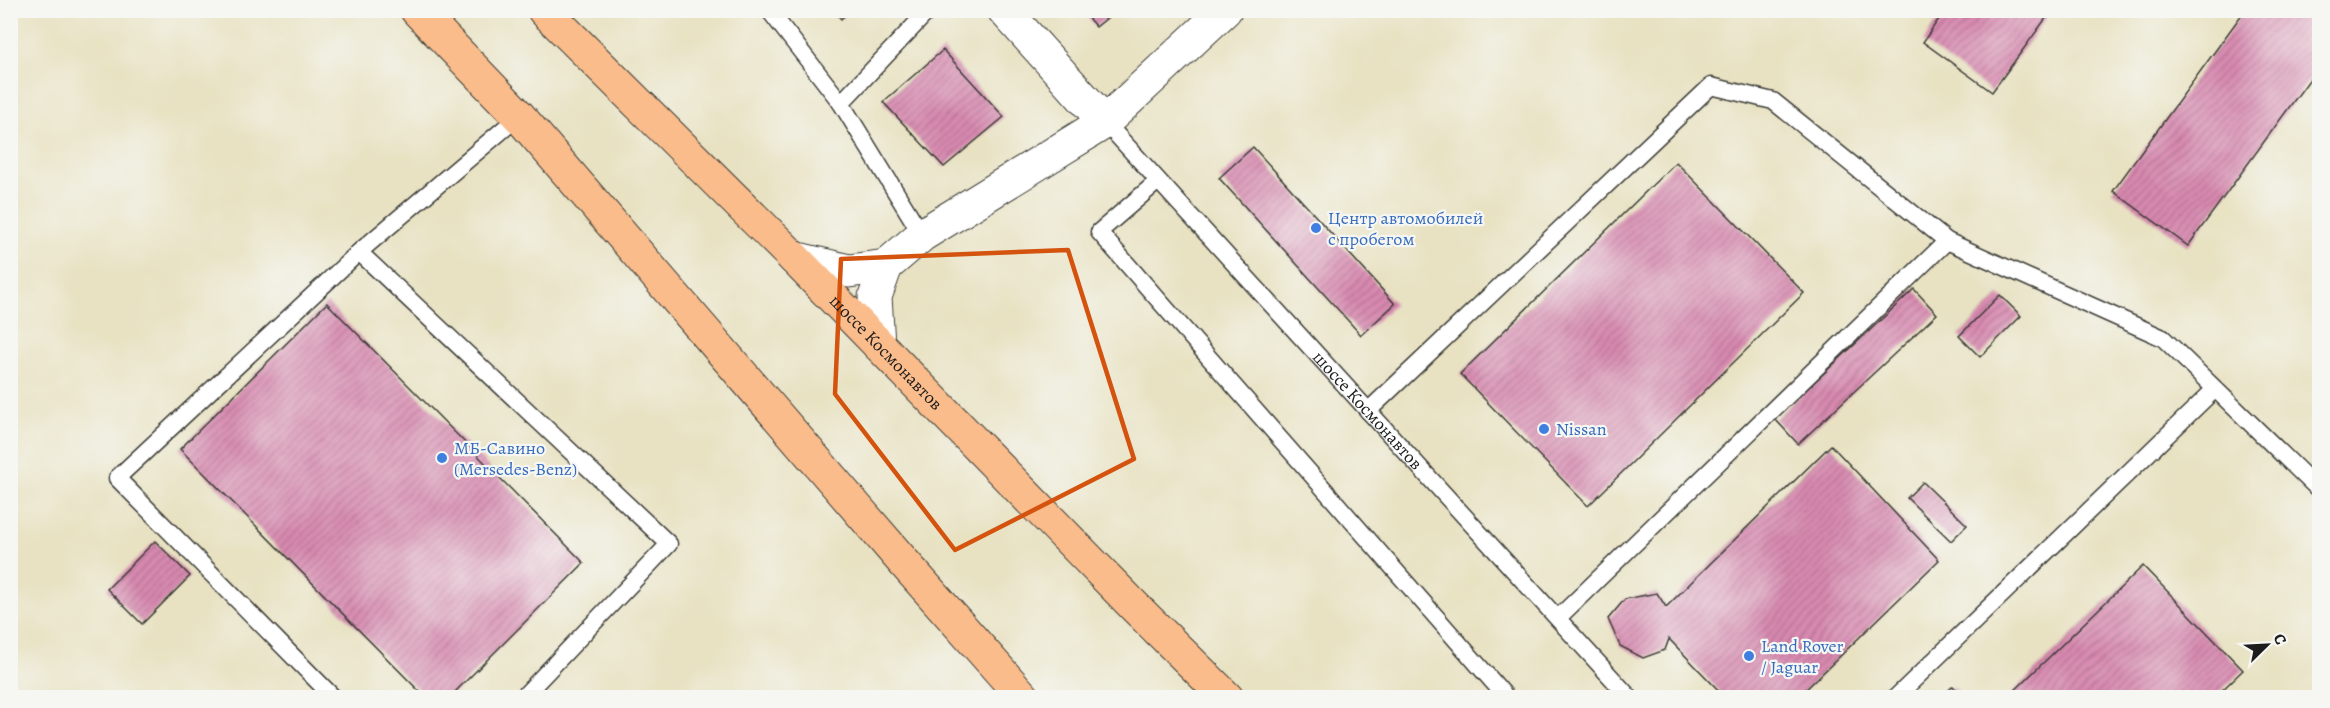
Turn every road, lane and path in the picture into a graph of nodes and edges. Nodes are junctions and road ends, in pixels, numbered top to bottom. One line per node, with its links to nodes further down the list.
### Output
1 (417, 10): 8 (main road)
2 (544, 10): 14 (main road, шоссе Космонавтов)
3 (769, 10): 7 (lane)
4 (929, 10): 7 (lane)
5 (1004, 10): 9 (street)
6 (1225, 10): 9 (street)
7 (841, 103): 11 (lane)
8 (519, 116): 13 (lane); 23 (main road)
9 (1105, 122): 10 (lane, шоссе Космонавтов); 11 (street)
10 (1158, 181): 18 (lane, шоссе Космонавтов); 25 (lane)
11 (922, 235): 15 (street)
12 (1947, 240): 17 (lane); 18 (lane); 20 (lane)
13 (359, 252): 21 (lane); 22 (lane)
14 (794, 258): 15 (street); 16 (main road, шоссе Космонавтов)
15 (886, 266): 16 (street)
16 (878, 344): 24 (main road, шоссе Космонавтов)
17 (2215, 388): 19 (lane); 27 (lane)
18 (1368, 411): 20 (lane, шоссе Космонавтов)
19 (2319, 491)
20 (1558, 618): 26 (lane, шоссе Космонавтов)
21 (334, 698)
22 (522, 698)
23 (1024, 698)
24 (1227, 698)
25 (1507, 698)
26 (1630, 698)
27 (1895, 698)

